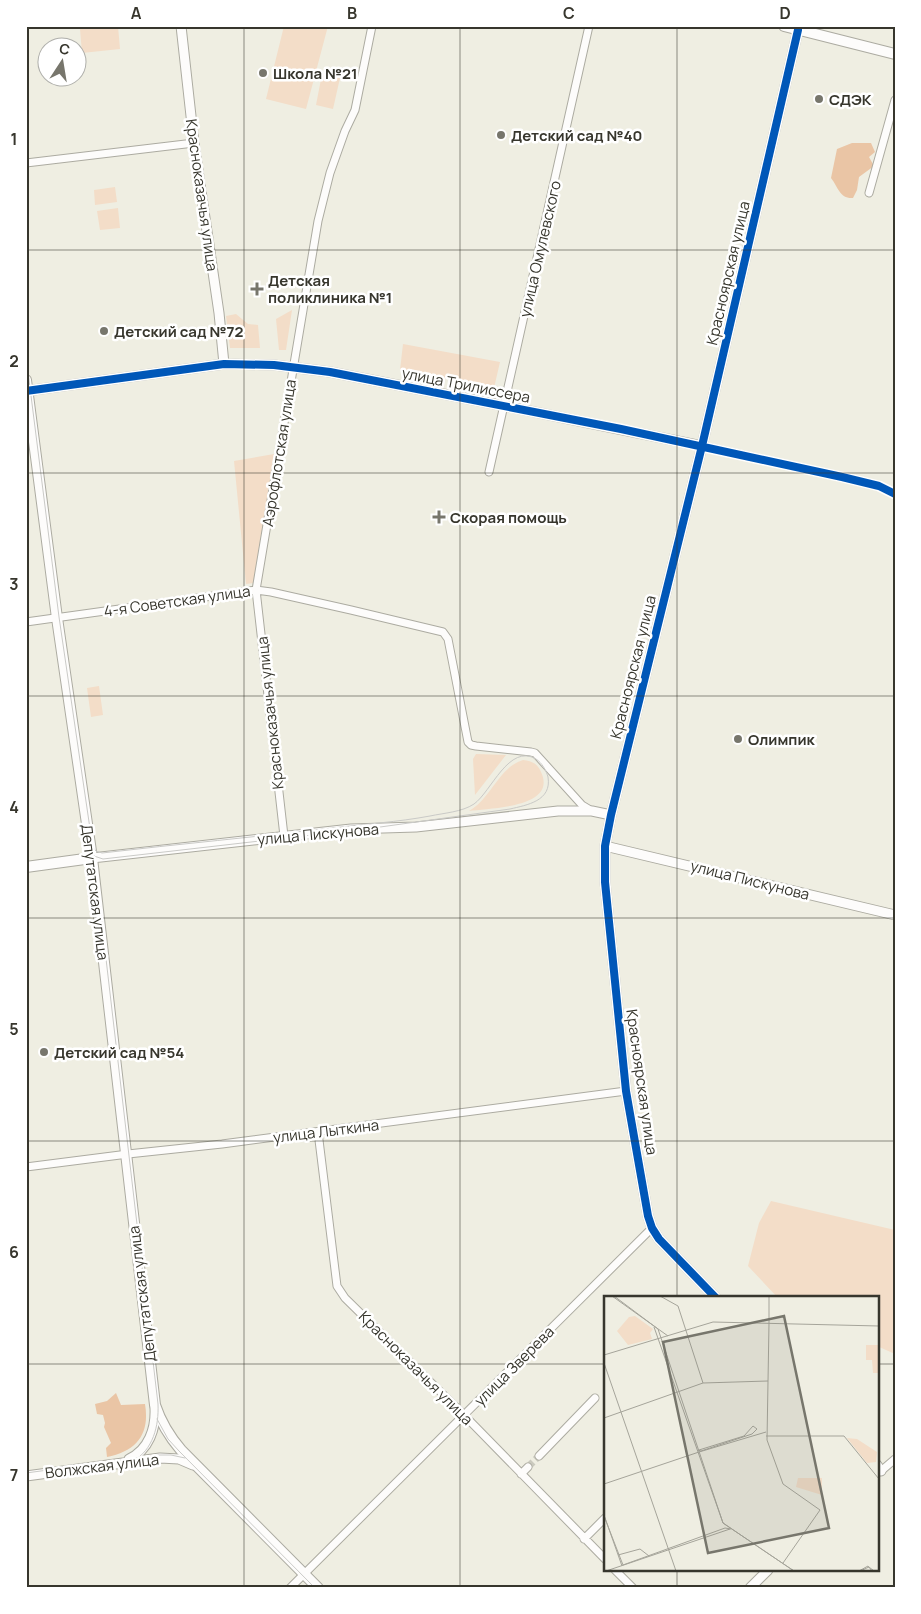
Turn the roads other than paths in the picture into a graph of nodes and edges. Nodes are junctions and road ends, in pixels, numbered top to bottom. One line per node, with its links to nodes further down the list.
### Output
1 (181, 26): 8 (street, Красноказачья улица)
2 (372, 26): 12 (street, Аэрофлотская улица)
3 (589, 26): 14 (street, улица Омулевского)
4 (784, 26): 5 (main road)
5 (798, 28): 6 (main road); 15 (street, Красноярская улица)
6 (895, 54)
7 (895, 100): 10 (street)
8 (194, 143): 9 (street); 11 (street, Красноказачья улица)
9 (26, 163)
10 (869, 194)
11 (224, 364): 12 (street, улица Трилиссера); 13 (street, улица Трилиссера)
12 (292, 367): 14 (street, улица Трилиссера); 18 (street, Аэрофлотская улица)
13 (27, 387): 19 (main road, Депутатская улица)
14 (505, 406): 15 (street, улица Трилиссера); 16 (street, улица Омулевского)
15 (702, 446): 17 (street, улица Трилиссера); 22 (street, Красноярская улица)
16 (489, 472)
17 (895, 494)
18 (256, 590): 19 (street, 4-я Советская улица); 21 (street, 4-я Советская улица); 23 (street, Красноказачья улица)
19 (57, 618): 20 (street, 4-я Советская улица); 25 (main road, Депутатская улица)
20 (26, 622)
21 (592, 811): 22 (street, улица Пискунова); 23 (street, улица Пискунова)
22 (611, 815): 24 (street, Красноярская улица)
23 (284, 836): 25 (street, улица Пискунова)
24 (605, 846): 27 (street, улица Пискунова); 28 (street, Красноярская улица)
25 (92, 858): 26 (main road, улица Пискунова); 30 (main road, Депутатская улица)
26 (26, 867)
27 (895, 915)
28 (626, 1091): 29 (street, улица Лыткина); 32 (street, Красноярская улица)
29 (318, 1132): 30 (street, улица Лыткина); 36 (street, Красноказачья улица)
30 (126, 1154): 31 (street, улица Лыткина); 35 (main road, Депутатская улица)
31 (26, 1167)
32 (652, 1228): 33 (street, Красноярская улица); 36 (street, улица Зверева)
33 (714, 1296)
34 (595, 1398): 37 (street)
35 (155, 1405): 39 (street, Депутатская улица); 42 (main road, Депутатская улица)
36 (465, 1416): 43 (street, Красноказачья улица); 50 (street, улица Зверева)
37 (539, 1456)
38 (895, 1459): 41 (street)
39 (117, 1463): 42 (street, Волжская улица); 44 (street, Волжская улица)
40 (528, 1467): 43 (street)
41 (878, 1469)
42 (204, 1473): 50 (main road, Депутатская улица)
43 (521, 1474): 46 (street, Красноказачья улица)
44 (26, 1476)
45 (604, 1519): 46 (street)
46 (584, 1539): 47 (street, Красноказачья улица)
47 (604, 1558)
48 (618, 1572): 53 (street)
49 (766, 1572): 54 (street)
50 (304, 1574): 51 (street, улица Зверева); 52 (main road, Депутатская улица)
51 (290, 1588)
52 (318, 1588)
53 (633, 1588)
54 (750, 1588)

